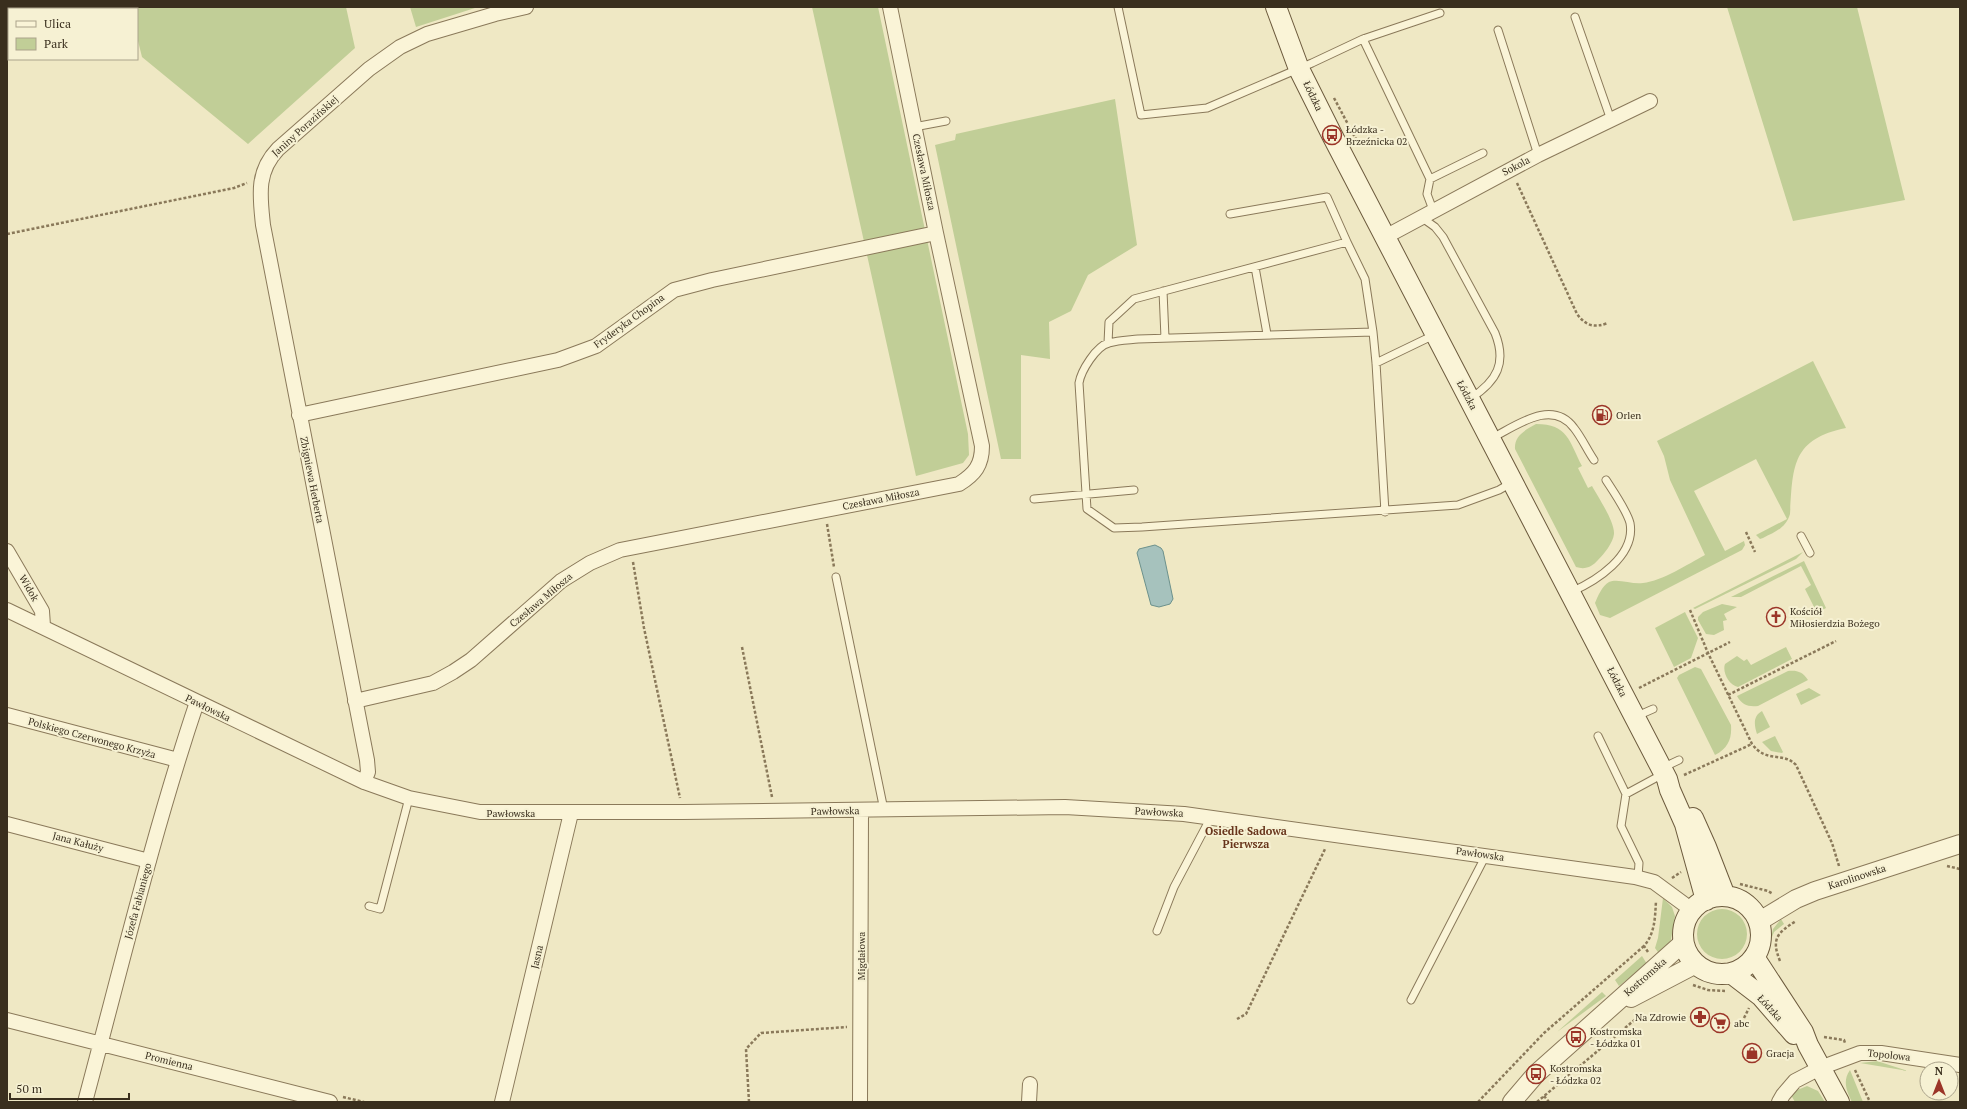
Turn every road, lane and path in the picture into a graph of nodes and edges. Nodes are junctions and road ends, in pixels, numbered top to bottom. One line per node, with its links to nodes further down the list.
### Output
1 (526, 7): 17 (street, Janiny Porazińskiej)
2 (890, 7): 13 (street, Czesława Miłosza)
3 (1118, 7): 9 (lane)
4 (1276, 7): 9 (main road, Łódzka)
5 (1440, 13): 8 (lane)
6 (1575, 17): 11 (lane)
7 (1498, 30): 15 (lane)
8 (1363, 39): 9 (lane); 18 (lane)
9 (1300, 68): 23 (main road, Łódzka)
10 (1650, 101): 11 (street, Sokola)
11 (1611, 120): 15 (street, Sokola)
12 (946, 121): 13 (lane)
13 (914, 127): 21 (street, Czesława Miłosza)
14 (1484, 153): 18 (lane)
15 (1538, 155): 16 (street, Sokola)
16 (1511, 169): 20 (street, Sokola); 27 (path)
17 (262, 176): 22 (path); 35 (street, Zbigniewa Herberta)
18 (1430, 179): 20 (lane)
19 (1230, 214): 24 (lane)
20 (1427, 214): 23 (street, Sokola); 34 (lane)
21 (936, 233): 35 (street, Fryderyka Chopina); 43 (street, Czesława Miłosza)
22 (7, 234)
23 (1385, 237): 30 (main road, Łódzka)
24 (1347, 242): 25 (lane); 28 (lane)
25 (1255, 267): 26 (lane); 29 (lane)
26 (1163, 291): 31 (lane); 32 (lane)
27 (1608, 323)
28 (1373, 332): 29 (lane); 33 (lane)
29 (1267, 334): 31 (lane)
30 (1436, 334): 33 (lane); 34 (main road, Łódzka)
31 (1165, 338): 32 (lane)
32 (1108, 343): 41 (lane)
33 (1376, 363): 44 (lane)
34 (1469, 400): 36 (main road, Łódzka)
35 (299, 416): 62 (street, Zbigniewa Herberta)
36 (1490, 439): 37 (lane); 39 (main road, Łódzka)
37 (1594, 460)
38 (1606, 480): 52 (lane)
39 (1513, 482): 44 (lane); 52 (main road, Łódzka)
40 (1134, 490): 41 (lane)
41 (1086, 494): 42 (lane); 44 (lane)
42 (1034, 499)
43 (824, 510): 47 (street, Czesława Miłosza); 51 (path)
44 (1384, 512)
45 (1746, 532): 49 (path)
46 (1800, 536): 50 (lane)
47 (631, 548): 62 (street, Czesława Miłosza); 75 (path)
48 (7, 551): 55 (street, Widok)
49 (1755, 552)
50 (1810, 553)
51 (836, 578): 72 (lane)
52 (1571, 593): 61 (main road, Łódzka)
53 (7, 610): 55 (street, Pawłowska)
54 (1690, 610): 59 (path)
55 (43, 626): 63 (street, Pawłowska)
56 (1836, 641): 60 (path)
57 (1730, 642): 59 (path)
58 (742, 647): 73 (path)
59 (1708, 653): 60 (path); 61 (path)
60 (1728, 695): 66 (path)
61 (1624, 696): 68 (main road, Łódzka)
62 (356, 701): 69 (street, Zbigniewa Herberta)
63 (197, 702): 67 (street, Józefa Fabianiego); 69 (street, Pawłowska)
64 (7, 715): 67 (street, Polskiego Czerwonego Krzyża)
65 (1598, 736): 70 (lane)
66 (1752, 744): 68 (path); 85 (path)
67 (178, 760): 82 (street, Józefa Fabianiego)
68 (1671, 771): 70 (lane); 83 (main road, Łódzka); 87 (main road, Łódzka)
69 (364, 782): 71 (street, Pawłowska)
70 (1626, 794): 84 (lane)
71 (409, 798): 76 (street, Pawłowska); 88 (lane)
72 (884, 810): 74 (street, Pawłowska); 77 (street, Pawłowska)
73 (775, 811): 74 (street, Pawłowska); 75 (street, Pawłowska)
74 (862, 811): 109 (street, Migdałowa)
75 (683, 812): 76 (street, Pawłowska)
76 (571, 813): 120 (street, Jasna)
77 (1211, 817): 79 (street, Pawłowska); 93 (lane)
78 (7, 824): 82 (street, Jana Kałuży)
79 (1329, 833): 81 (street, Pawłowska); 107 (path)
80 (1960, 844): 85 (street, Karolinowska)
81 (1486, 855): 84 (street, Pawłowska); 103 (lane)
82 (149, 861): 111 (street, Józefa Fabianiego)
83 (1697, 869): 86 (path); 87 (main road, Łódzka)
84 (1638, 877): 86 (street, Pawłowska)
85 (1842, 882): 89 (street, Karolinowska)
86 (1663, 887): 87 (street, Pawłowska); 95 (path)
87 (1715, 897): 89 (path); 91 (main road); 94 (main road)
88 (369, 906)
89 (1782, 907): 91 (street, Karolinowska); 92 (path)
90 (1798, 919): 92 (path)
91 (1758, 922): 96 (main road)
92 (1792, 923): 97 (path)
93 (1157, 931)
94 (1684, 942): 98 (main road); 99 (street, Kostromska)
95 (1644, 946): 99 (path); 124 (path)
96 (1754, 957): 100 (main road); 110 (main road, Łódzka)
97 (1780, 963)
98 (1696, 964): 100 (main road); 105 (street, Kostromska)
99 (1657, 966): 105 (street, Kostromska)
100 (1731, 982): 101 (path); 102 (main road, Łódzka)
101 (1691, 985)
102 (1761, 996): 106 (path); 110 (main road, Łódzka)
103 (1412, 1000)
104 (1647, 1009): 116 (path)
105 (1606, 1012): 125 (street, Kostromska)
106 (1744, 1018)
107 (1237, 1019)
108 (7, 1020): 111 (street, Promienna)
109 (860, 1026): 121 (path); 122 (street, Migdałowa)
110 (1814, 1041): 112 (path); 114 (main road, Łódzka)
111 (101, 1043): 117 (street, Promienna); 118 (street, Józefa Fabianiego)
112 (1850, 1056): 113 (street, Topolowa); 114 (street, Topolowa); 130 (path)
113 (1960, 1065)
114 (1820, 1068): 128 (street, Topolowa); 129 (main road, Łódzka)
115 (1030, 1084): 123 (street)
116 (1544, 1096): 126 (path); 127 (path)
117 (292, 1097): 119 (street, Promienna)
118 (85, 1102)
119 (330, 1102)
120 (502, 1102)
121 (749, 1102)
122 (860, 1102)
123 (1030, 1102)
124 (1478, 1102)
125 (1512, 1102)
126 (1537, 1102)
127 (1549, 1102)
128 (1779, 1102)
129 (1839, 1102)
130 (1870, 1102)

